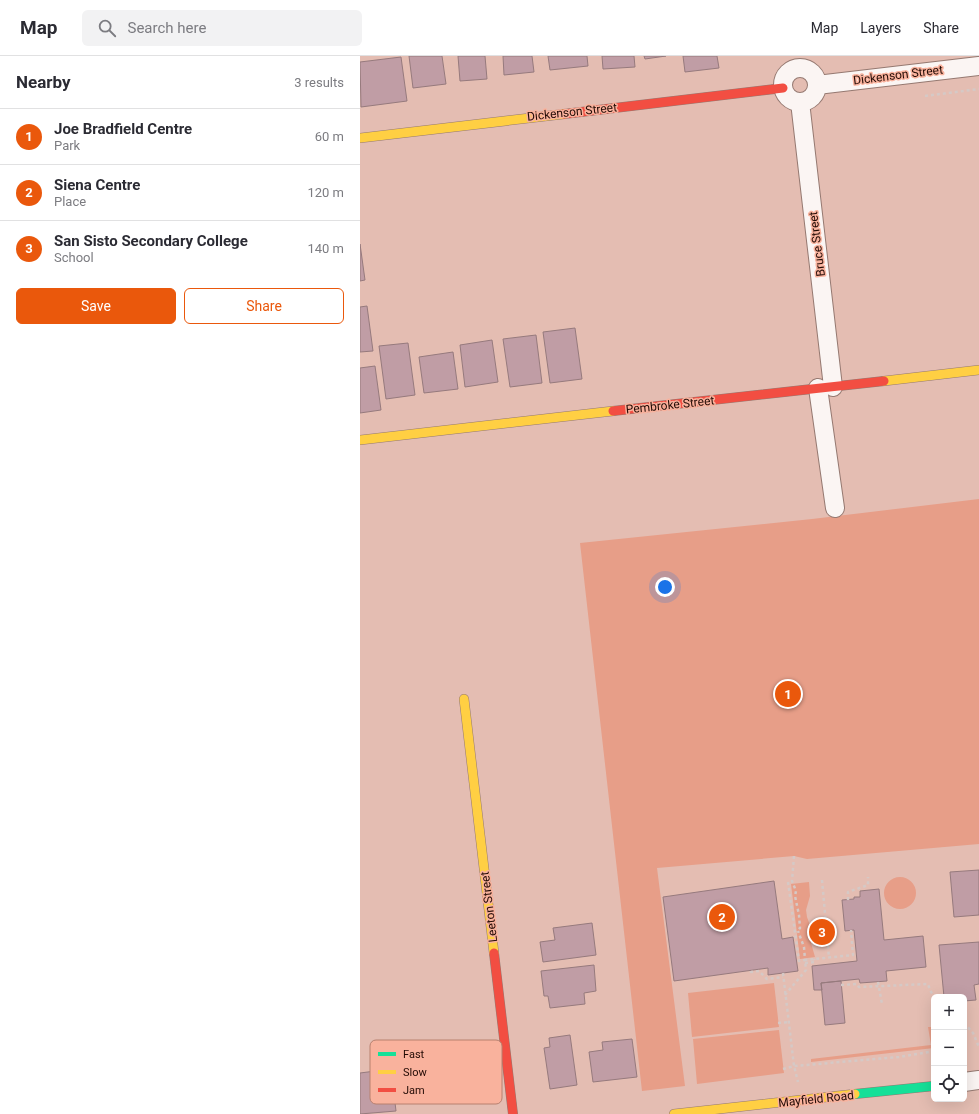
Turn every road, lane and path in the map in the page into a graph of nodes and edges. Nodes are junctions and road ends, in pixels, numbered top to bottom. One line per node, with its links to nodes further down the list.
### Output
1 (795, 62): 3 (street); 4 (street)
2 (979, 66): 3 (street, Dickenson Street)
3 (817, 84): 7 (street)
4 (783, 88): 7 (street); 8 (street, Dickenson Street)
5 (979, 89): 6 (path)
6 (925, 96)
7 (800, 102): 10 (street, Bruce Street)
8 (360, 138)
9 (979, 370): 10 (street, Pembroke Street)
10 (826, 388): 11 (street, Pembroke Street); 12 (street, Bruce Street)
11 (360, 440)
12 (835, 508)
13 (464, 699): 42 (street, Leeton Street)
14 (794, 856): 20 (path)
15 (868, 877): 18 (path)
16 (822, 880): 22 (path)
17 (788, 882): 21 (path)
18 (848, 900)
19 (851, 930): 22 (path)
20 (798, 931): 21 (path); 23 (path)
21 (796, 935): 23 (path)
22 (829, 958): 23 (path)
23 (805, 962): 29 (path)
24 (750, 971): 29 (path)
25 (878, 982): 27 (path)
26 (841, 985): 27 (path)
27 (879, 986): 28 (path); 30 (path)
28 (932, 994)
29 (785, 995): 31 (path)
30 (882, 1004)
31 (789, 1022): 32 (path); 36 (path)
32 (778, 1023)
33 (967, 1026): 34 (path)
34 (979, 1048)
35 (931, 1051): 36 (path)
36 (794, 1066): 37 (path); 39 (path)
37 (783, 1069)
38 (979, 1080): 40 (street)
39 (798, 1082)
40 (967, 1082)
41 (931, 1086): 43 (street, Mayfield Road)
42 (513, 1114)
43 (674, 1114)

